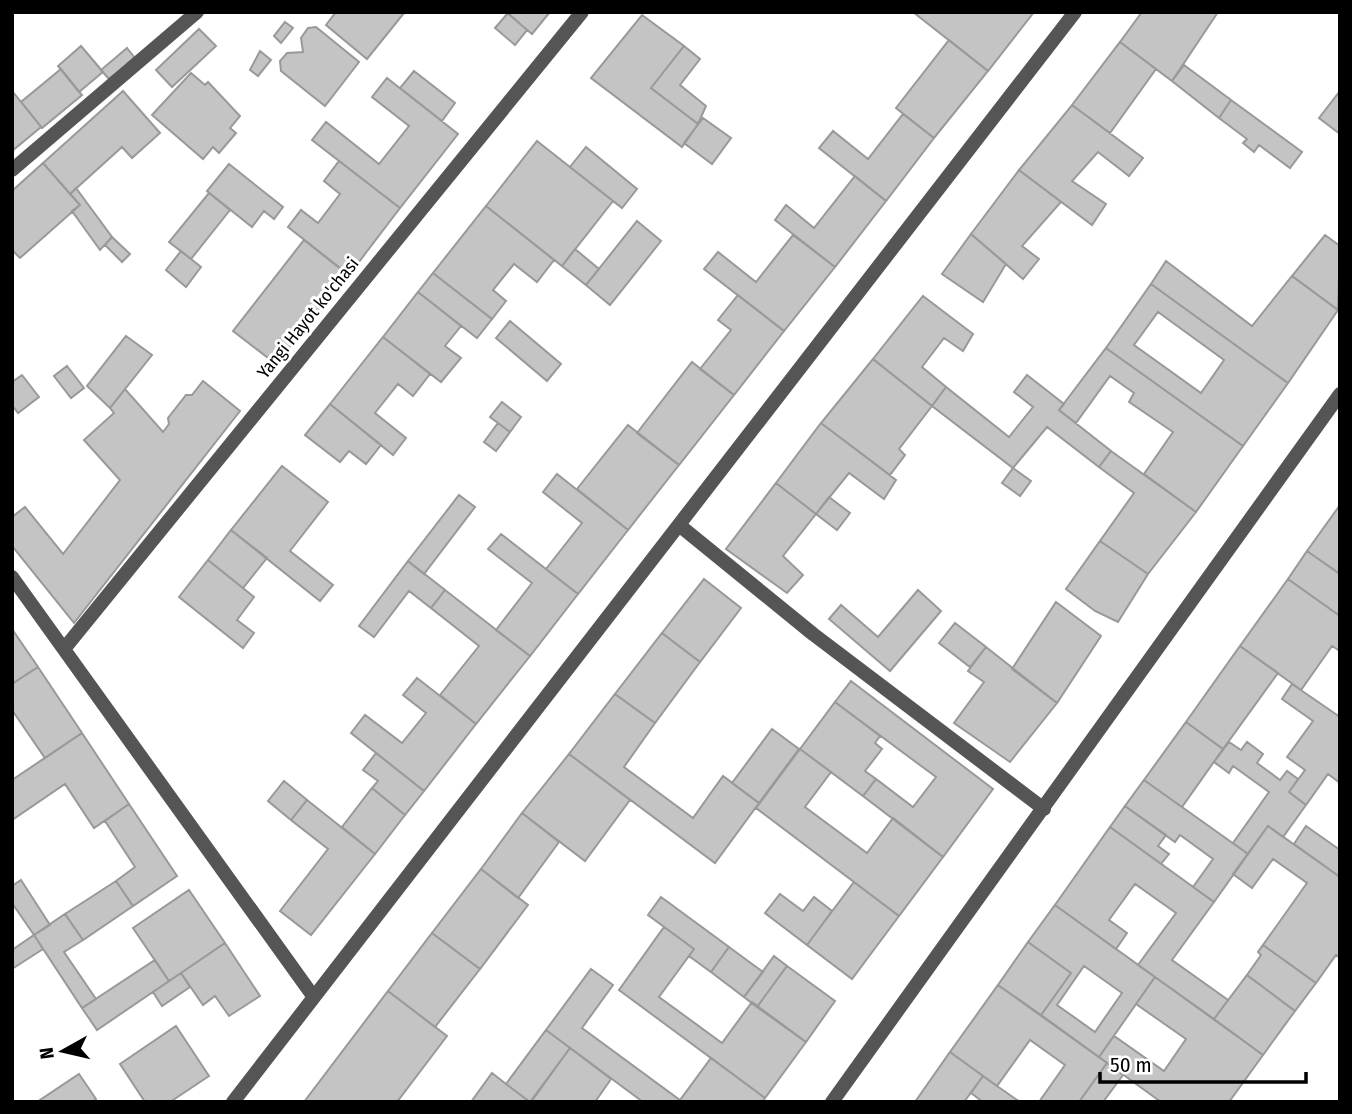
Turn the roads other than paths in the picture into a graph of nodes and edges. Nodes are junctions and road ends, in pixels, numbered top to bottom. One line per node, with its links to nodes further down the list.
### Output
1 (197, 12): 4 (street)
2 (582, 12): 8 (street, Yangi Hayot ko'chasi)
3 (1075, 12): 6 (street)
4 (12, 170)
5 (1340, 394): 9 (street)
6 (679, 526): 9 (street); 10 (street)
7 (12, 577): 8 (street)
8 (64, 649): 10 (street)
9 (1044, 809): 12 (street)
10 (313, 996): 11 (street)
11 (233, 1102)
12 (832, 1102)

